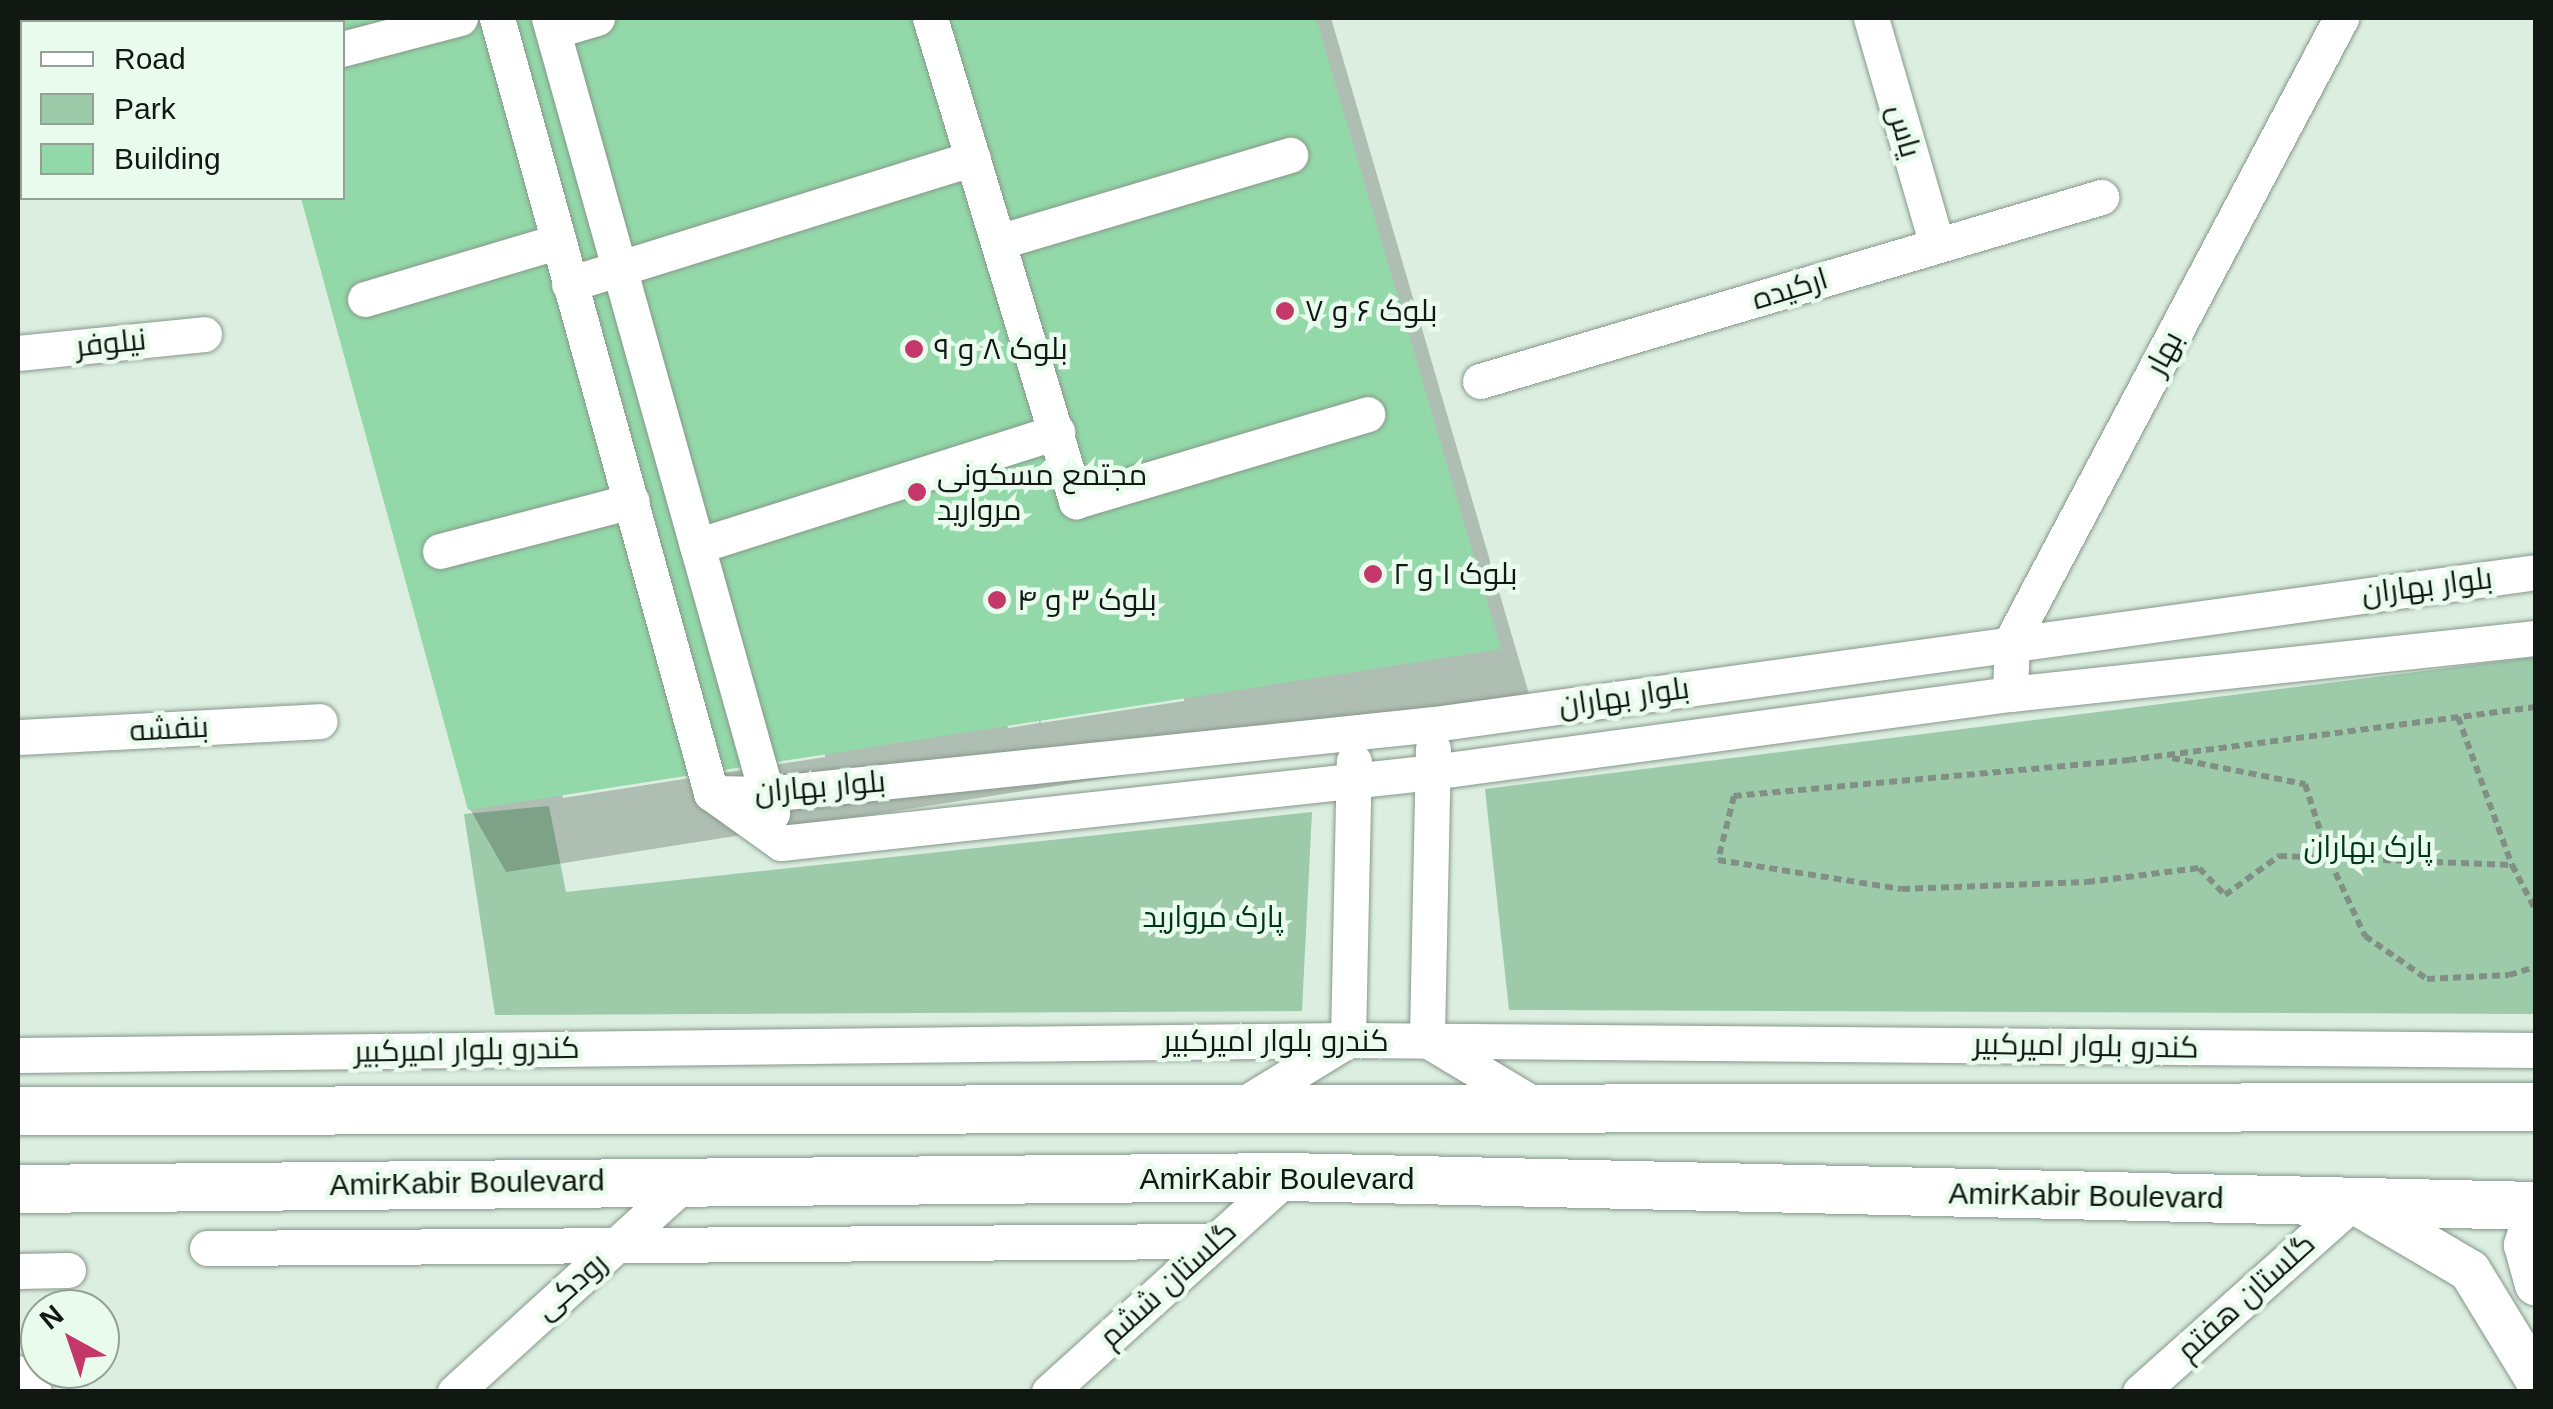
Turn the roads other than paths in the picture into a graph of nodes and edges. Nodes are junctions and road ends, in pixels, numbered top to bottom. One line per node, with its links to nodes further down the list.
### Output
1 (460, 18): 8 (street)
2 (497, 18): 12 (street)
3 (596, 18): 7 (street)
4 (930, 18): 10 (street)
5 (1871, 18): 14 (street, یاس)
6 (2341, 18): 28 (street, بهار)
7 (551, 24): 15 (street)
8 (345, 48)
9 (1290, 155): 13 (street)
10 (973, 158): 13 (street); 15 (street)
11 (2100, 196): 14 (street, ارکیده)
12 (559, 241): 16 (street); 17 (street)
13 (998, 242): 22 (street)
14 (1937, 245): 20 (street, ارکیده)
15 (619, 268): 16 (street); 24 (street)
16 (570, 284): 23 (street)
17 (365, 299)
18 (204, 334): 19 (street, نیلوفر)
19 (18, 353)
20 (1480, 381)
21 (1366, 414): 22 (street)
22 (1056, 432): 24 (street)
23 (632, 500): 25 (street); 36 (street)
24 (697, 546): 37 (street)
25 (440, 551)
26 (2536, 572): 28 (street, بلوار بهاران)
27 (2536, 638): 29 (street, بلوار بهاران)
28 (2012, 640): 29 (street, بهار); 31 (street, بلوار بهاران)
29 (2010, 694): 34 (street, بلوار بهاران)
30 (320, 721): 33 (street, بنفشه)
31 (1434, 724): 32 (street, بلوار بهاران); 34 (street)
32 (1356, 733): 35 (street); 37 (street, بلوار بهاران)
33 (18, 737)
34 (1432, 772): 35 (street, بلوار بهاران); 40 (street)
35 (1352, 782): 38 (street, بلوار بهاران); 39 (street)
36 (711, 793): 37 (street, بلوار بهاران); 38 (street)
37 (767, 794): 38 (street)
38 (780, 843)
39 (1348, 1040): 40 (street, کندرو بلوار امیرکبیر); 42 (street, کندرو بلوار امیرکبیر); 43 (street)
40 (1428, 1040): 41 (street, کندرو بلوار امیرکبیر); 44 (street)
41 (2536, 1050)
42 (18, 1055)
43 (1242, 1105): 44 (main road); 46 (main road)
44 (1537, 1106): 45 (main road)
45 (2536, 1107)
46 (18, 1110)
47 (1287, 1177): 48 (main road, AmirKabir Boulevard); 50 (main road, AmirKabir Boulevard); 52 (street, گلستان ششم)
48 (688, 1180): 49 (main road, AmirKabir Boulevard); 54 (street, رودکی)
49 (18, 1189)
50 (2353, 1202): 51 (main road, AmirKabir Boulevard); 59 (street); 63 (street, گلستان هفتم)
51 (2536, 1209): 57 (street)
52 (1216, 1241): 54 (street); 62 (street, گلستان ششم)
53 (207, 1248): 54 (street)
54 (614, 1248): 61 (street, رودکی)
55 (68, 1270): 56 (street)
56 (18, 1271)
57 (2536, 1285)
58 (18, 1373): 60 (street)
59 (2536, 1379)
60 (34, 1392)
61 (455, 1392)
62 (1048, 1392)
63 (2140, 1392)

